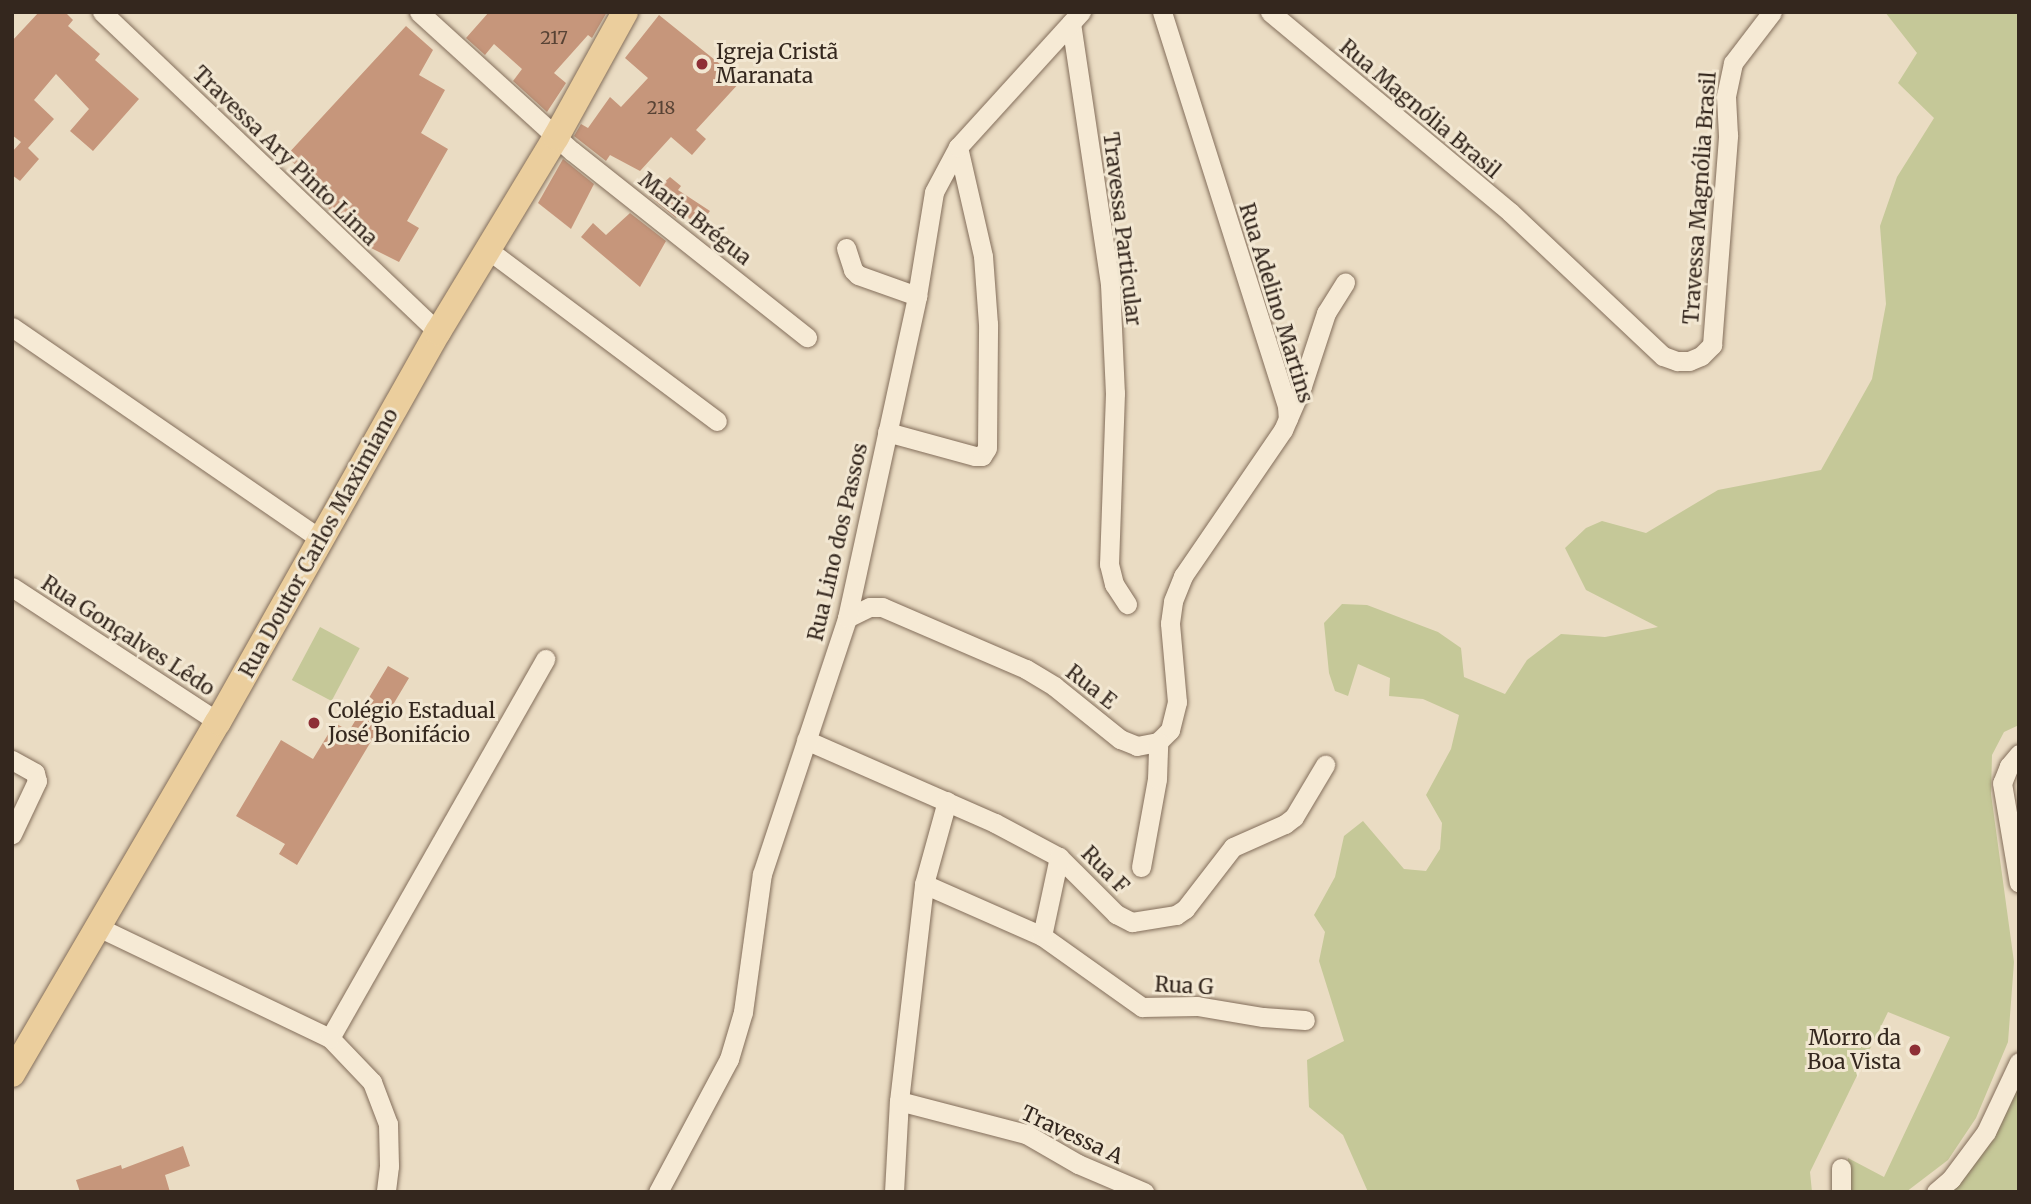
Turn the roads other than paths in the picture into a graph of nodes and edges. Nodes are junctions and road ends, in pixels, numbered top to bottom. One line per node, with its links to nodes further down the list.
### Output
1 (102, 12): 16 (street, Travessa Ary Pinto Lima)
2 (419, 12): 8 (street, Maria Brégua)
3 (625, 12): 8 (main road, Rua Doutor Carlos Maximiano)
4 (1162, 12): 18 (street, Rua Adelino Martins)
5 (1772, 12): 10 (street, Travessa Magnólia Brasil)
6 (1283, 17): 10 (street, Rua Magnólia Brasil)
7 (1076, 18): 9 (street, Rua Lino dos Passos); 24 (street, Travessa Particular)
8 (555, 137): 12 (main road, Rua Doutor Carlos Maximiano); 17 (street, Maria Brégua)
9 (958, 148): 14 (street, Rua Lino dos Passos); 20 (street)
10 (1510, 212)
11 (846, 247): 14 (street)
12 (487, 249): 16 (main road, Rua Doutor Carlos Maximiano); 19 (street)
13 (1345, 283): 18 (street)
14 (917, 296): 20 (street, Rua Lino dos Passos)
15 (12, 327): 21 (street)
16 (438, 332): 21 (main road, Rua Doutor Carlos Maximiano)
17 (807, 337)
18 (1288, 419): 30 (street, Rua Adelino Martins)
19 (717, 421)
20 (887, 432): 22 (street, Rua Lino dos Passos)
21 (322, 540): 28 (main road, Rua Doutor Carlos Maximiano)
22 (857, 573): 25 (street); 26 (street, Rua Lino dos Passos)
23 (12, 587): 28 (street, Rua Gonçalves Lêdo)
24 (1127, 604)
25 (882, 607): 26 (street); 30 (street, Rua E)
26 (847, 618): 29 (street, Rua Lino dos Passos)
27 (545, 659): 43 (street)
28 (218, 722): 40 (main road, Rua Doutor Carlos Maximiano)
29 (806, 740): 34 (street, Rua F); 49 (street, Rua Lino dos Passos)
30 (1158, 742): 37 (street)
31 (2019, 754): 38 (street)
32 (12, 760): 35 (street)
33 (1325, 765): 36 (street, Rua F)
34 (947, 801): 36 (street, Rua F); 39 (street)
35 (12, 834)
36 (1059, 857): 41 (street)
37 (1141, 867)
38 (2019, 883)
39 (924, 884): 41 (street, Rua G); 46 (street)
40 (98, 927): 43 (street); 45 (main road, Rua Doutor Carlos Maximiano)
41 (1042, 936): 42 (street, Rua G)
42 (1305, 1020)
43 (330, 1038): 48 (street)
44 (2019, 1062): 53 (street)
45 (12, 1074)
46 (899, 1101): 50 (street); 51 (street, Travessa A)
47 (1841, 1168): 52 (street)
48 (386, 1192)
49 (657, 1192)
50 (894, 1192)
51 (1144, 1192)
52 (1841, 1192)
53 (1936, 1192)

